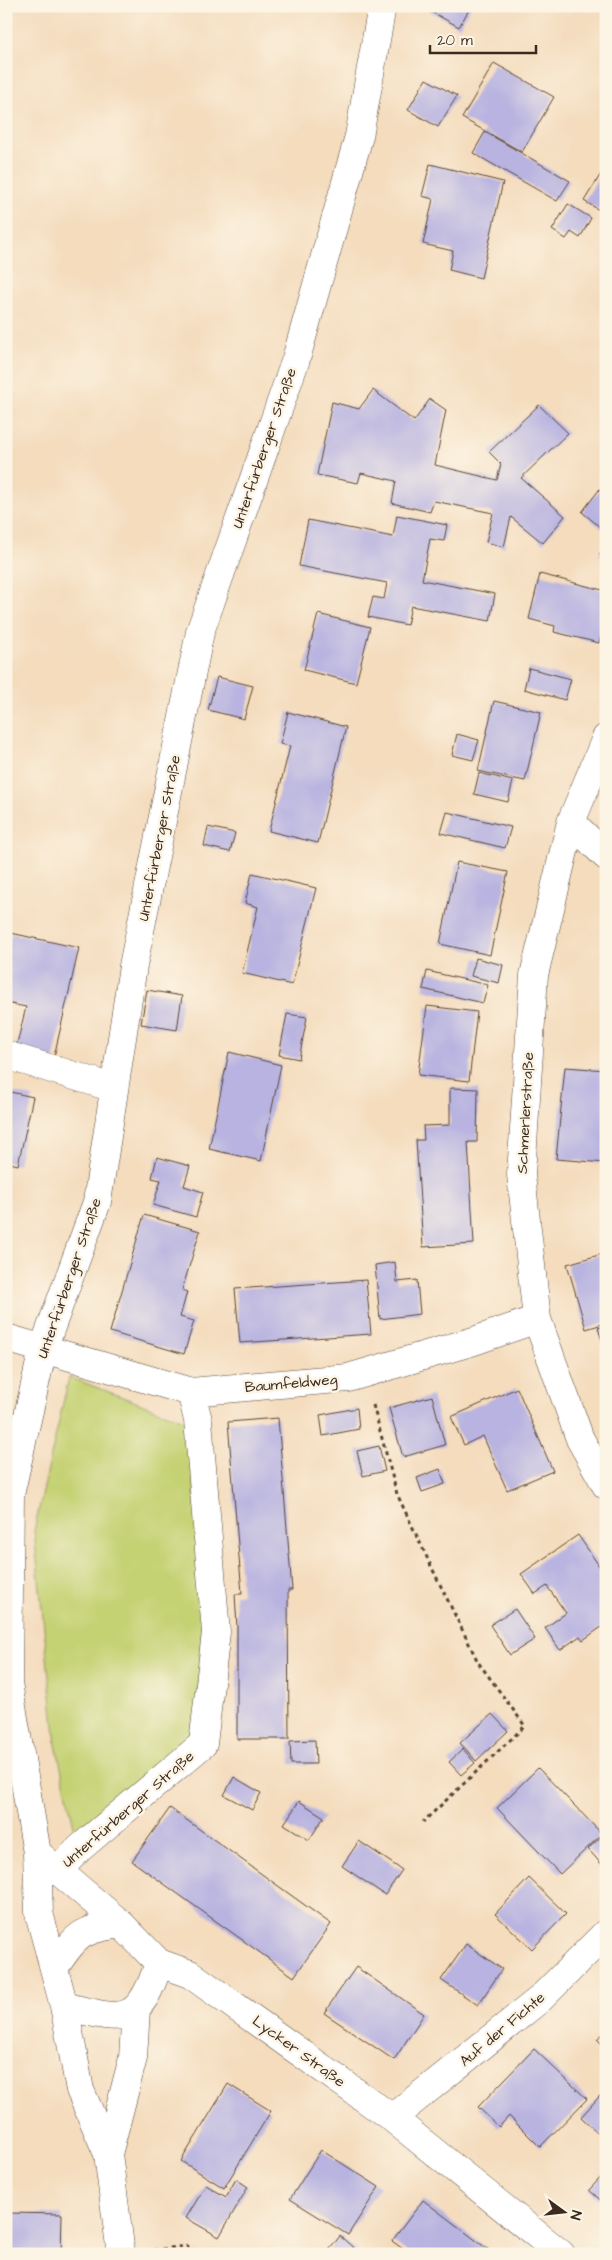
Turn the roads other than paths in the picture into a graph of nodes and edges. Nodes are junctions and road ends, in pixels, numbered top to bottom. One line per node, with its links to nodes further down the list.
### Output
1 (382, 6): 6 (street, Unterfürberger Straße)
2 (606, 738): 3 (street, Schmerlerstraße)
3 (571, 822): 4 (street); 7 (street, Schmerlerstraße)
4 (606, 856)
5 (6, 1056): 6 (street)
6 (114, 1088): 9 (street, Unterfürberger Straße)
7 (537, 1319): 10 (street, Baumfeldweg); 11 (street, Schmerlerstraße)
8 (6, 1338): 9 (street, Baumfeldweg)
9 (43, 1349): 10 (street, Baumfeldweg); 12 (street, Unterfürberger Straße)
10 (191, 1392): 14 (street, Unterfürberger Straße)
11 (606, 1485)
12 (7, 1682): 13 (street, Unterfürberger Straße)
13 (36, 1853): 14 (street, Lycker Straße); 18 (street, Unterfürberger Straße)
14 (57, 1872): 15 (street, Lycker Straße)
15 (122, 1924): 17 (street, Lycker Straße); 18 (street)
16 (606, 1933): 21 (street, Auf der Fichte)
17 (159, 1963): 20 (street); 21 (street, Lycker Straße)
18 (54, 1968): 19 (street, Unterfürberger Straße)
19 (64, 2006): 20 (street); 22 (street, Unterfürberger Straße)
20 (136, 2009): 22 (street, Unterfürberger Straße)
21 (392, 2118): 24 (street, Lycker Straße)
22 (108, 2154): 23 (street, Unterfürberger Straße)
23 (135, 2252)
24 (561, 2254)

